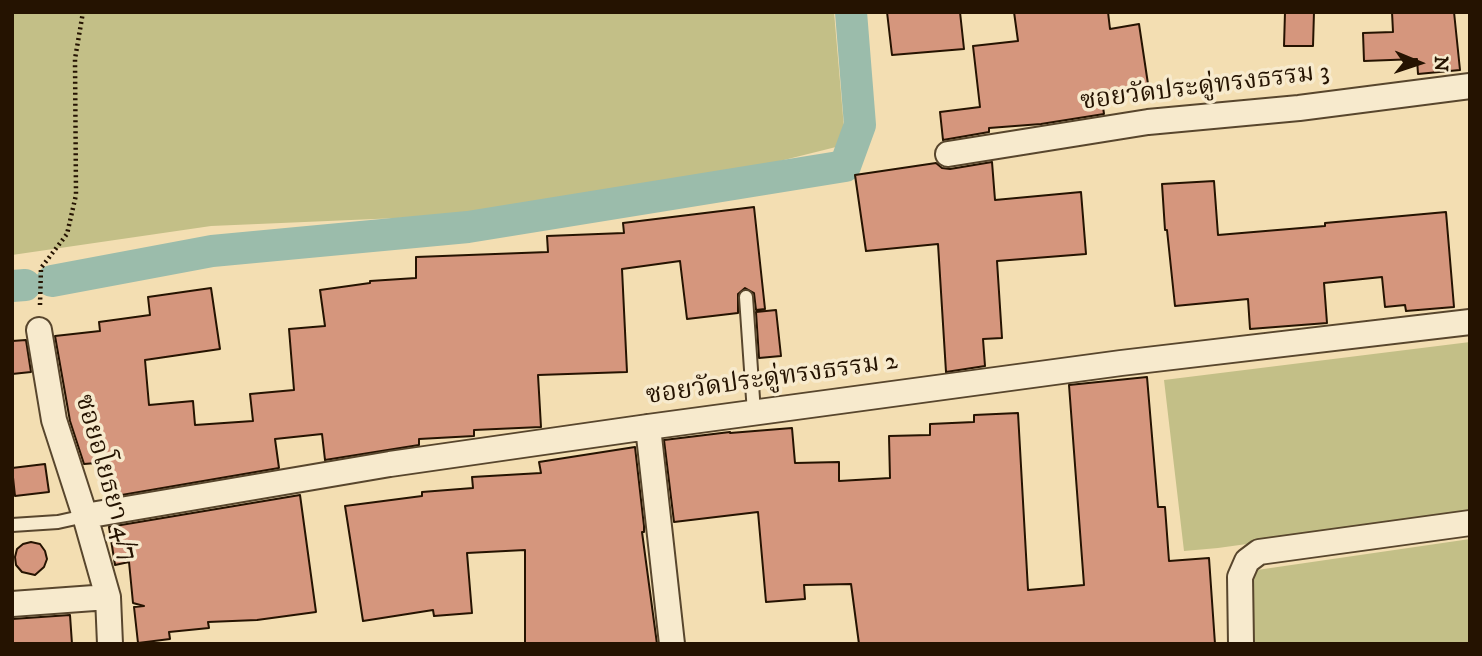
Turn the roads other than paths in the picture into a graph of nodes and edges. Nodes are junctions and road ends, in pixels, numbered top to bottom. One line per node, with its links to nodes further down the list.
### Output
1 (1470, 86): 2 (street, ซอยวัดประดู่ทรงธรรม 3)
2 (948, 154)
3 (746, 297): 6 (lane)
4 (1470, 322): 6 (street, ซอยวัดประดู่ทรงธรรม 2)
5 (39, 330): 8 (street, ซอยอโยธยา 4/7)
6 (754, 413): 7 (street, ซอยวัดประดู่ทรงธรรม 2)
7 (648, 427): 8 (street, ซอยวัดประดู่ทรงธรรม 2); 14 (street)
8 (85, 516): 10 (lane); 11 (street, ซอยอโยธยา 4/7)
9 (1470, 523): 15 (street)
10 (12, 525)
11 (108, 597): 12 (street); 13 (street, ซอยอโยธยา 4/7)
12 (12, 604)
13 (110, 644)
14 (672, 644)
15 (1241, 644)

